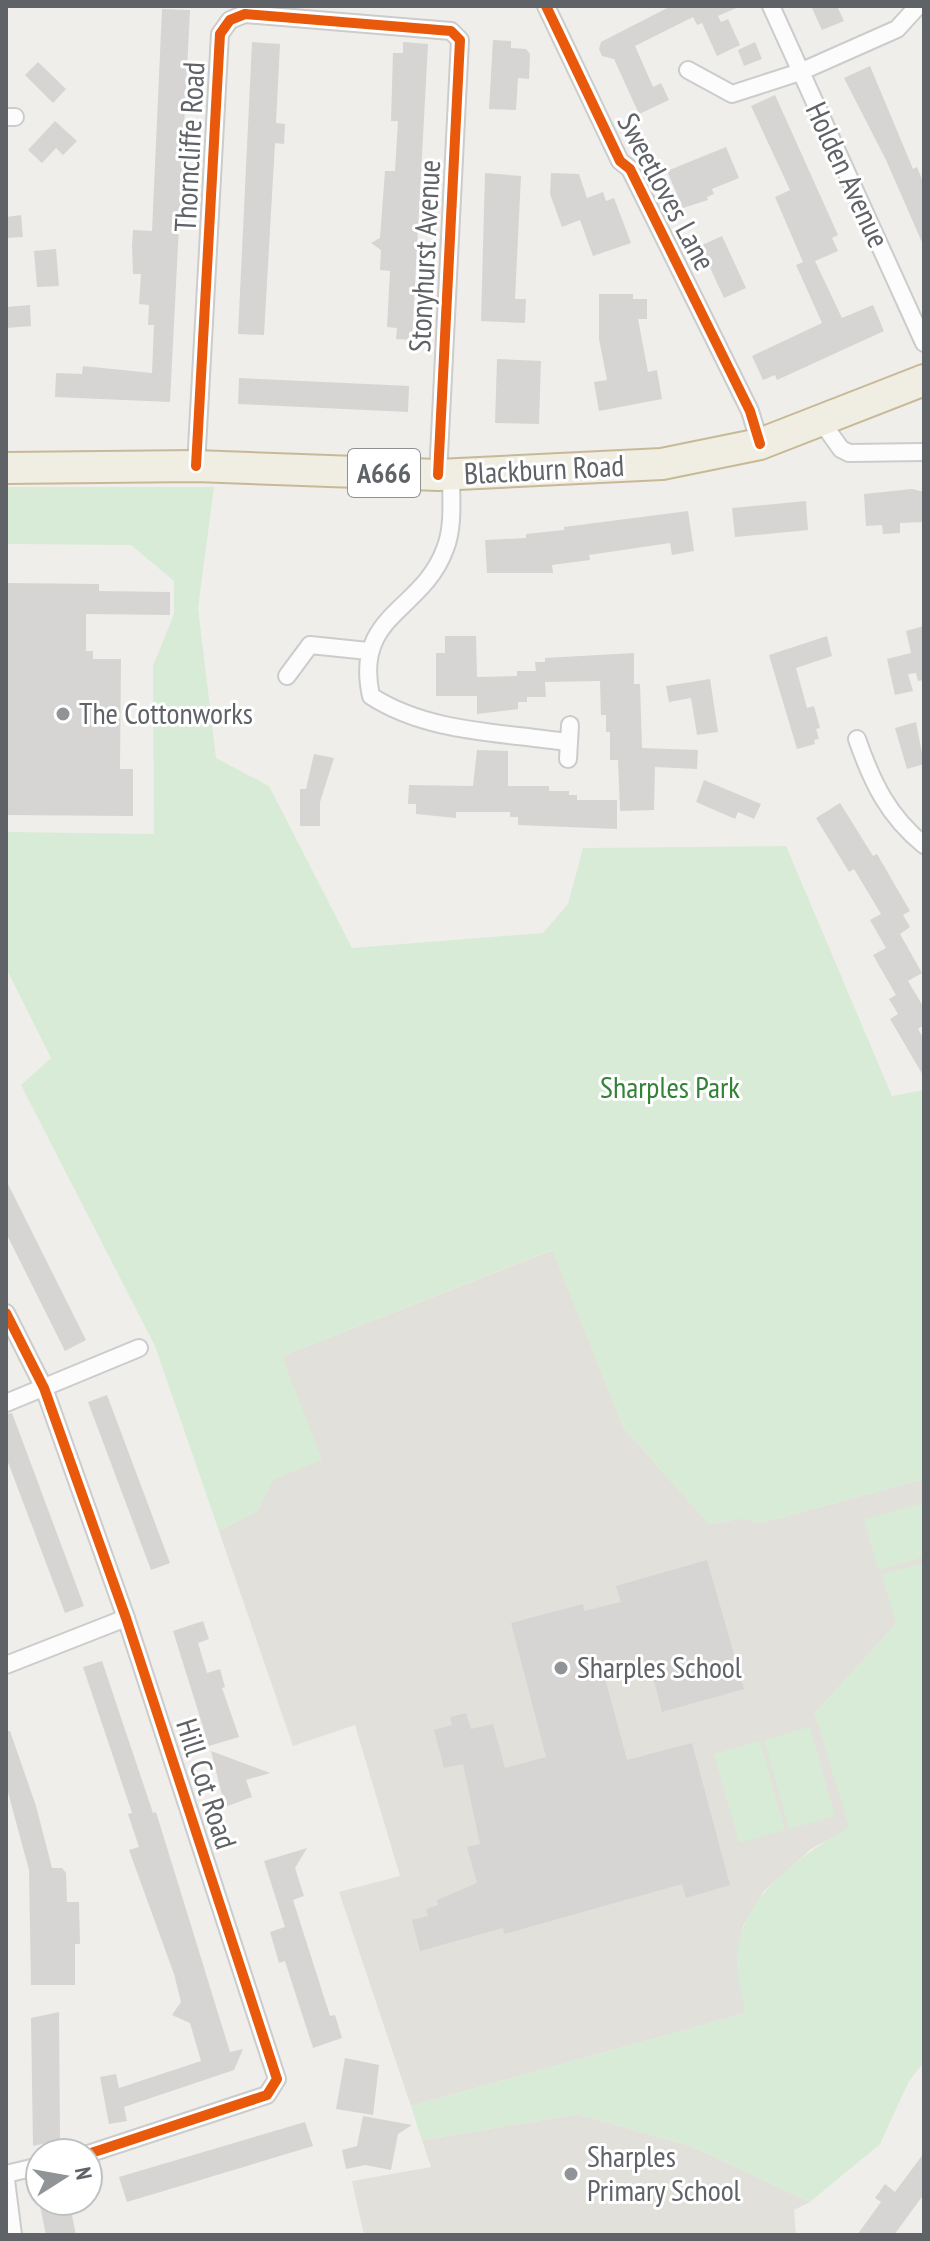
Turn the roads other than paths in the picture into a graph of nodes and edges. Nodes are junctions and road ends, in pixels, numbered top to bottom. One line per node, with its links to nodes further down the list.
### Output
1 (546, 6): 10 (street, Sweetloves Lane)
2 (771, 6): 6 (street, Holden Avenue)
3 (918, 6): 6 (street)
4 (460, 40): 12 (street, Thorncliffe Road); 14 (street, Stonyhurst Avenue)
5 (688, 70): 6 (street)
6 (800, 72): 7 (street, Holden Avenue)
7 (924, 343)
8 (924, 380): 9 (highway, Blackburn Road / A666)
9 (821, 421): 10 (highway, Blackburn Road / A666); 11 (street)
10 (760, 444): 14 (highway, Blackburn Road / A666)
11 (924, 452)
12 (196, 466): 13 (highway, Blackburn Road / A666); 14 (highway, Blackburn Road / A666)
13 (6, 468)
14 (445, 475): 15 (street, Stonyhurst Avenue)
15 (368, 651): 16 (street); 17 (street)
16 (287, 676)
17 (570, 725)
18 (857, 739): 19 (street)
19 (924, 845)
20 (6, 1313): 22 (street, Hill Cot Road)
21 (139, 1348): 22 (street)
22 (44, 1388): 23 (street); 24 (street, Hill Cot Road)
23 (6, 1403)
24 (126, 1618): 25 (street); 26 (street, Hill Cot Road)
25 (6, 1665)
26 (104, 2149)
27 (6, 2180): 28 (street)
28 (13, 2235)

